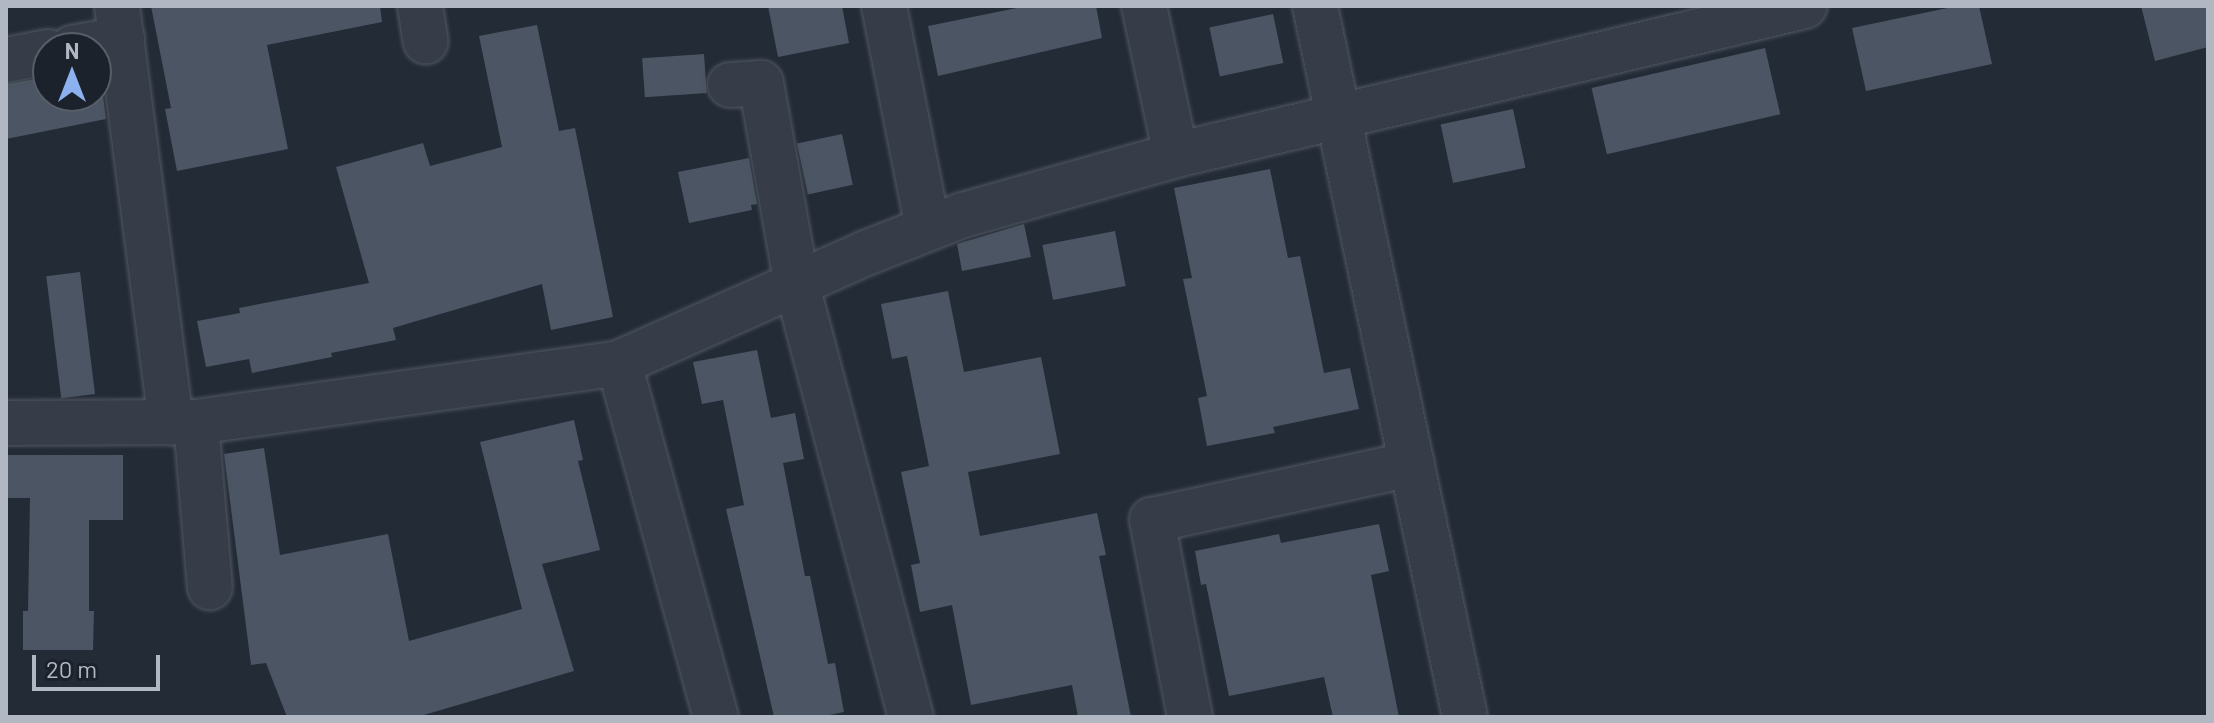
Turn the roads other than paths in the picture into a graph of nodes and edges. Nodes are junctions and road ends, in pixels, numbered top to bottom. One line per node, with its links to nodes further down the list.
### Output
1 (884, 6): 13 (street)
2 (1144, 6): 12 (street)
3 (1315, 6): 11 (street)
4 (1805, 6): 5 (street)
5 (1741, 12): 11 (street)
6 (120, 22): 7 (street); 17 (street)
7 (102, 32)
8 (32, 55): 9 (street)
9 (6, 60)
10 (730, 85): 14 (street)
11 (1338, 117): 12 (street); 18 (street)
12 (1176, 155): 13 (street)
13 (928, 228): 14 (street)
14 (797, 286): 15 (street); 21 (street)
15 (619, 363): 17 (street); 20 (street)
16 (6, 423): 17 (street)
17 (183, 423): 19 (street)
18 (1412, 464): 22 (street); 23 (street)
19 (210, 587)
20 (716, 717)
21 (911, 717)
22 (1190, 717)
23 (1465, 717)

